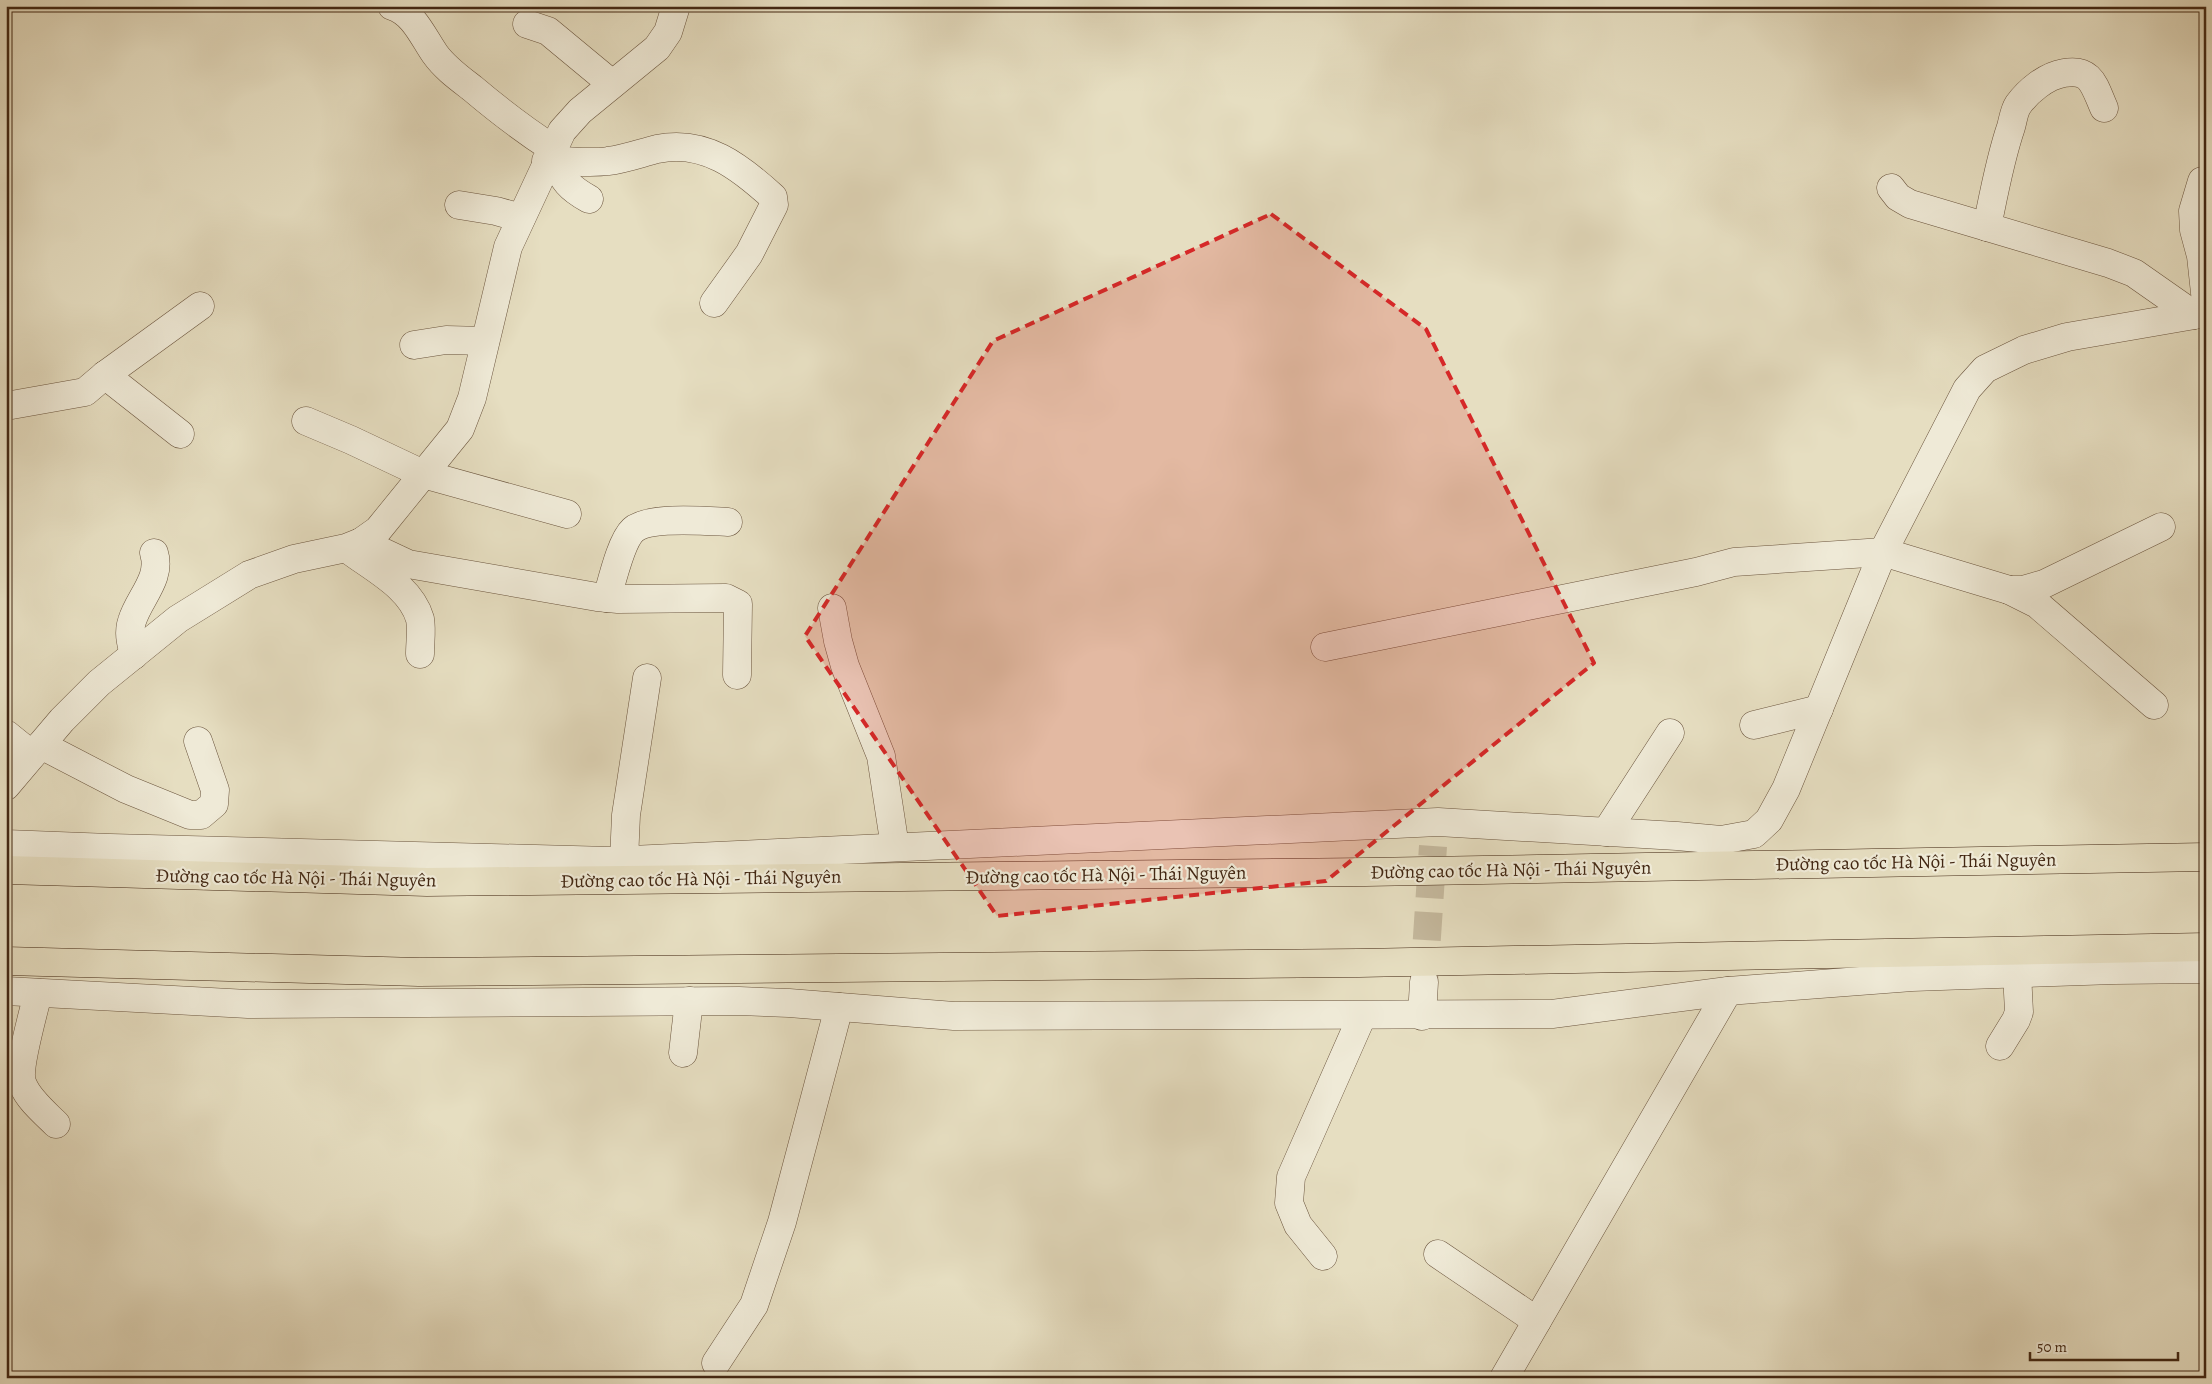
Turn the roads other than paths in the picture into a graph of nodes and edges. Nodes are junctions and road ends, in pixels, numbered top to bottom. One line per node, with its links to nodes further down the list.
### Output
1 (392, 6): 6 (street)
2 (676, 6): 4 (street)
3 (527, 24): 4 (street)
4 (612, 84): 6 (street)
5 (2104, 108): 12 (street)
6 (551, 157): 9 (street); 11 (street); 13 (street)
7 (2202, 181): 15 (street)
8 (1891, 188): 12 (street)
9 (590, 199)
10 (459, 204): 11 (street)
11 (509, 214): 16 (street)
12 (1987, 227): 15 (street)
13 (714, 303)
14 (200, 306): 18 (street)
15 (2202, 310): 27 (street)
16 (467, 340): 17 (street); 22 (street)
17 (414, 345)
18 (105, 374): 19 (street); 21 (street)
19 (6, 406)
20 (306, 421): 22 (street)
21 (180, 434)
22 (423, 474): 23 (street); 26 (street)
23 (567, 514)
24 (728, 522): 30 (street)
25 (2161, 527): 29 (street)
26 (354, 545): 30 (street); 33 (street); 34 (street)
27 (1883, 552): 29 (street); 32 (street); 38 (street)
28 (154, 553): 34 (street)
29 (2009, 590): 37 (street)
30 (607, 598): 35 (street)
31 (832, 608): 47 (street)
32 (1325, 647)
33 (420, 654)
34 (134, 655): 43 (street)
35 (737, 675)
36 (647, 678): 49 (street)
37 (2154, 705)
38 (1819, 709): 39 (street); 45 (street)
39 (1754, 725)
40 (1670, 733): 45 (street)
41 (6, 734): 43 (street)
42 (198, 741): 43 (street)
43 (36, 750): 44 (street)
44 (6, 786)
45 (1606, 832): 47 (street)
46 (6, 844): 49 (street)
47 (895, 847): 49 (street)
48 (2206, 857): 50 (highway, Đường cao tốc Hà Nội - Thái Nguyên)
49 (624, 860)
50 (6, 870)
51 (2206, 947): 52 (highway)
52 (6, 961)
53 (2206, 969): 54 (street)
54 (2017, 973): 57 (street); 63 (street)
55 (1424, 982): 62 (street)
56 (6, 991): 58 (street)
57 (1728, 991): 62 (street); 68 (street)
58 (38, 993): 59 (street); 65 (street)
59 (689, 1001): 60 (street); 64 (street)
60 (839, 1007): 61 (street); 69 (street)
61 (1362, 1016): 62 (street); 67 (street)
62 (1422, 1016)
63 (2000, 1046)
64 (683, 1053)
65 (56, 1124)
66 (1438, 1254): 68 (street)
67 (1322, 1256)
68 (1537, 1321): 70 (street)
69 (716, 1364)
70 (1504, 1378)

